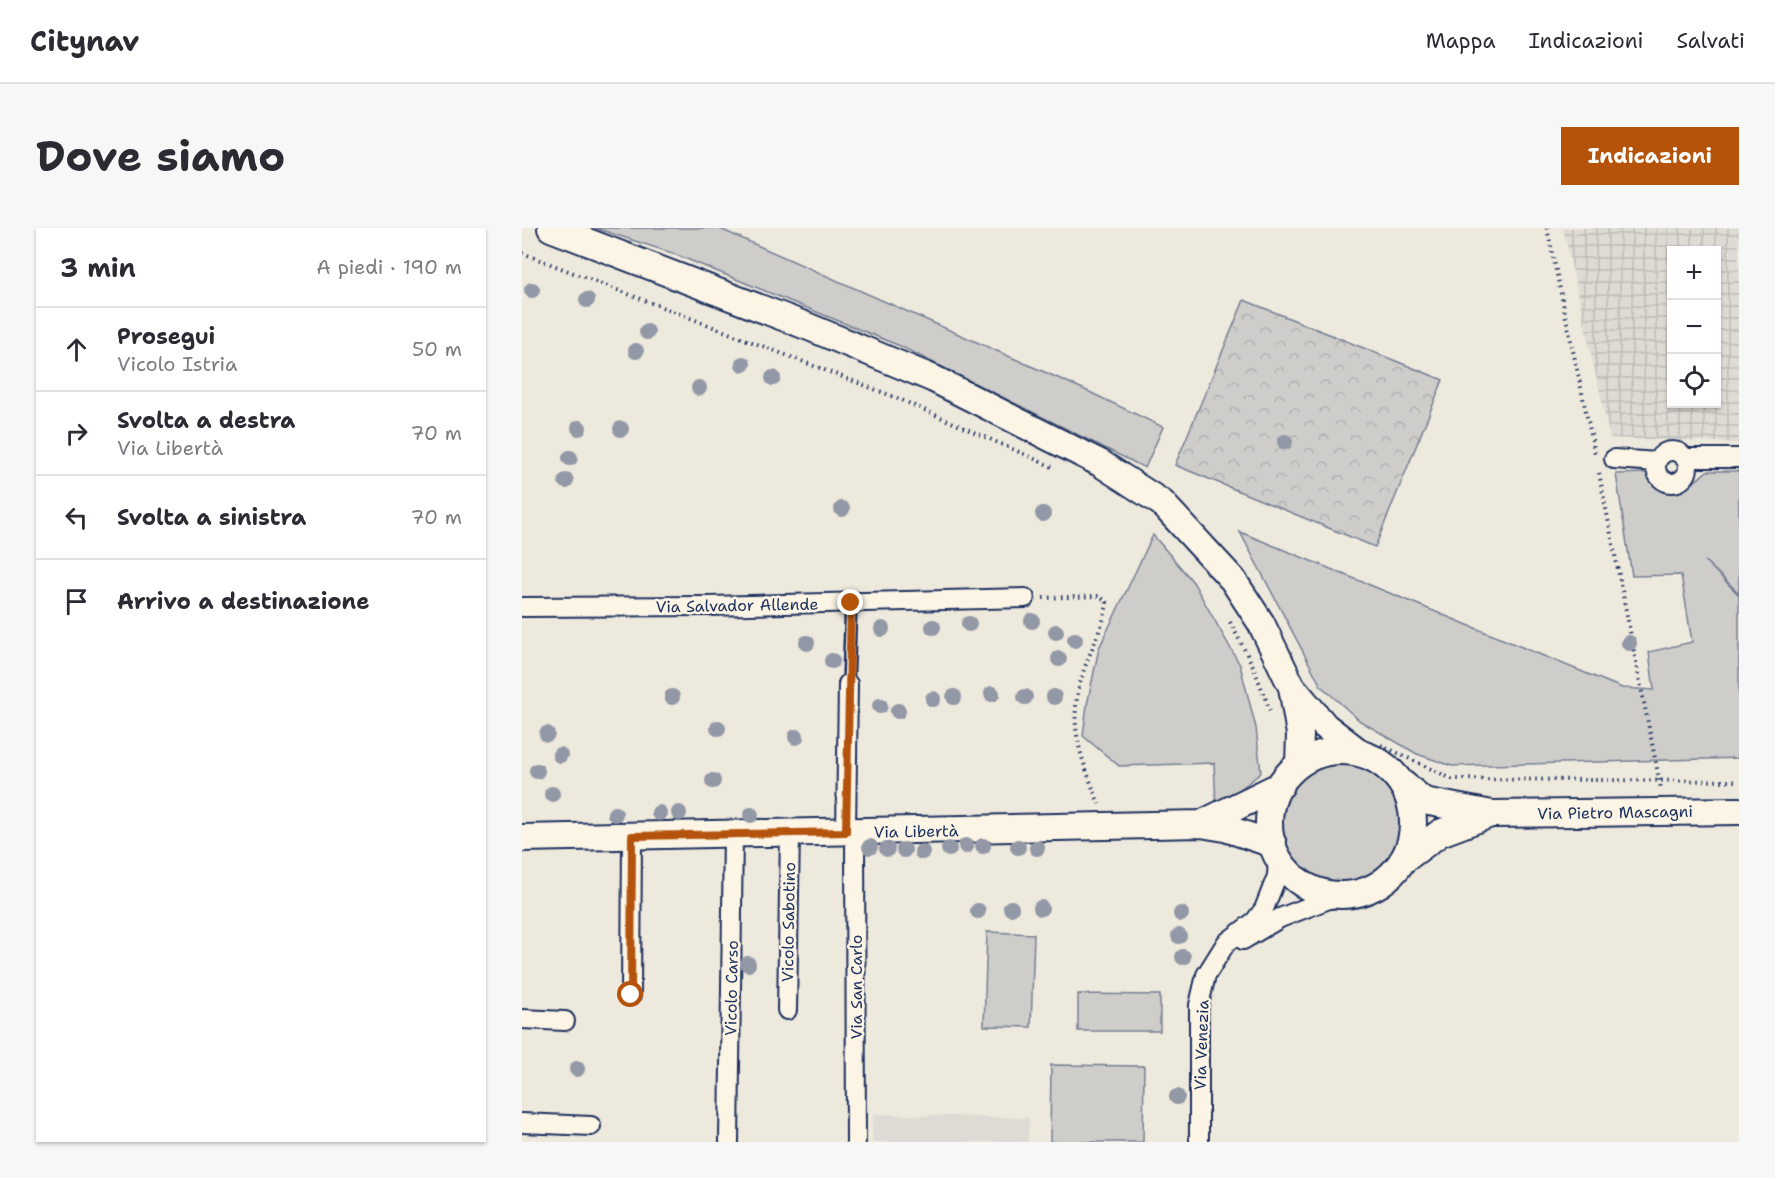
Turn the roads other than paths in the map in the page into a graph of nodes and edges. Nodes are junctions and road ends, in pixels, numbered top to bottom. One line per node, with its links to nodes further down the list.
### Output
1 (551, 228): 10 (main road)
2 (1686, 458): 3 (street); 5 (street); 5 (street)
3 (1739, 458)
4 (1605, 459): 5 (street)
5 (1656, 462)
6 (1025, 598): 7 (street, Via Salvador Allende)
7 (851, 603): 8 (street, Via Salvador Allende); 9 (lane)
8 (522, 607)
9 (848, 684): 18 (street, Via San Carlo)
10 (1292, 687): 11 (main road); 12 (main road)
11 (1366, 746): 12 (main road); 14 (main road)
12 (1299, 764): 13 (main road)
13 (1281, 784): 17 (main road, Via Libertà); 23 (main road)
14 (1403, 784): 16 (main road, Via Pietro Mascagni); 24 (main road)
15 (1739, 811): 16 (main road, Via Pietro Mascagni)
16 (1492, 814): 24 (main road, Via Pietro Mascagni)
17 (1201, 824): 18 (main road, Via Libertà); 23 (main road, Via Libertà)
18 (850, 832): 19 (main road, Via Libertà); 34 (street, Via San Carlo)
19 (790, 833): 20 (main road, Via Libertà); 28 (street, Vicolo Sabotino)
20 (733, 834): 21 (main road, Via Libertà); 33 (street, Vicolo Carso)
21 (632, 836): 22 (main road, Via Libertà); 27 (street)
22 (522, 838)
23 (1275, 850): 25 (main road); 26 (street, Via Venezia)
24 (1402, 862): 25 (main road)
25 (1339, 895): 26 (street, Via Venezia)
26 (1221, 952): 35 (street, Via Venezia)
27 (631, 995)
28 (787, 1010)
29 (522, 1019): 30 (street)
30 (565, 1021)
31 (522, 1124): 32 (street)
32 (591, 1126)
33 (729, 1142)
34 (856, 1142)
35 (1199, 1142)

